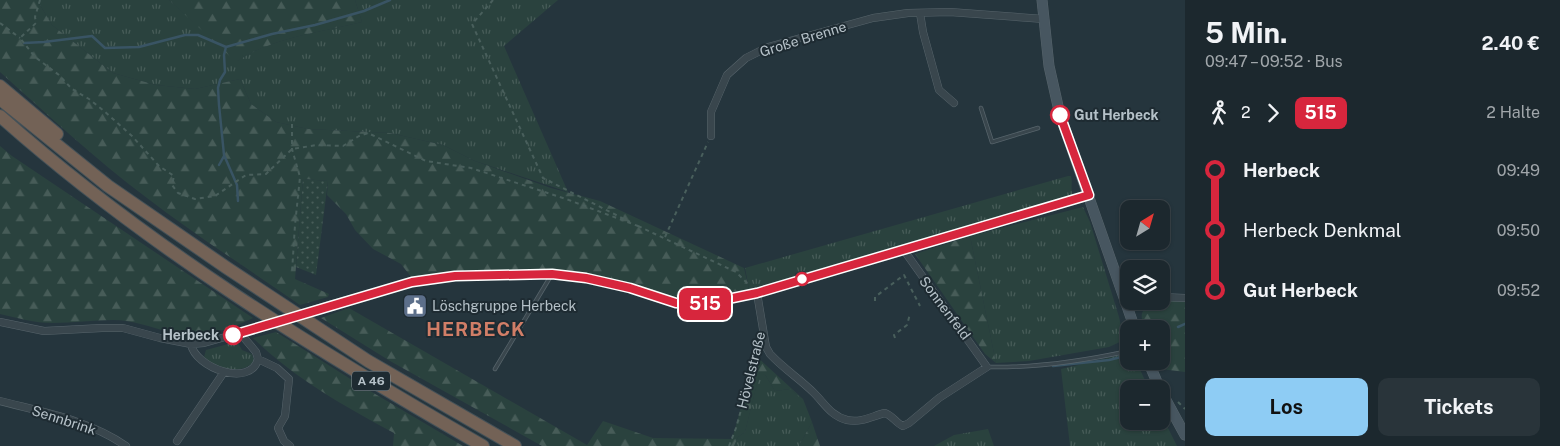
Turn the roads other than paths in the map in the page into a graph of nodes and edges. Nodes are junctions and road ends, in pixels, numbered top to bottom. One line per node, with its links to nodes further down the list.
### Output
1 (1042, 0): 3 (street)
2 (920, 12): 3 (street, Große Brenne); 6 (street); 11 (street, Große Brenne)
3 (1044, 19): 13 (street)
4 (0, 86): 14 (highway)
5 (0, 99): 14 (highway, A 46)
6 (954, 103)
7 (981, 108): 10 (lane)
8 (0, 116): 12 (highway, A 46)
9 (0, 122): 12 (highway)
10 (1038, 128)
11 (711, 136)
12 (38, 150): 35 (highway, A 46)
13 (1089, 195): 15 (street); 17 (street)
14 (162, 222): 36 (highway, A 46)
15 (903, 249): 18 (street); 26 (street, Sonnenfeld)
16 (552, 274): 18 (street); 22 (street, bridge); 27 (lane)
17 (1120, 281)
18 (757, 293): 26 (street, Hövelstraße)
19 (1170, 297): 20 (street)
20 (1185, 298)
21 (0, 322): 23 (street)
22 (242, 333): 23 (street); 25 (street)
23 (191, 344): 28 (street)
24 (1120, 353): 26 (lane)
25 (258, 359): 28 (street); 34 (street)
26 (987, 367)
27 (495, 369)
28 (224, 372): 32 (street)
29 (0, 401): 33 (street, Sennbrink)
30 (1170, 407): 31 (street)
31 (1185, 435)
32 (178, 441)
33 (126, 446)
34 (290, 446)
35 (483, 446)
36 (515, 446)

